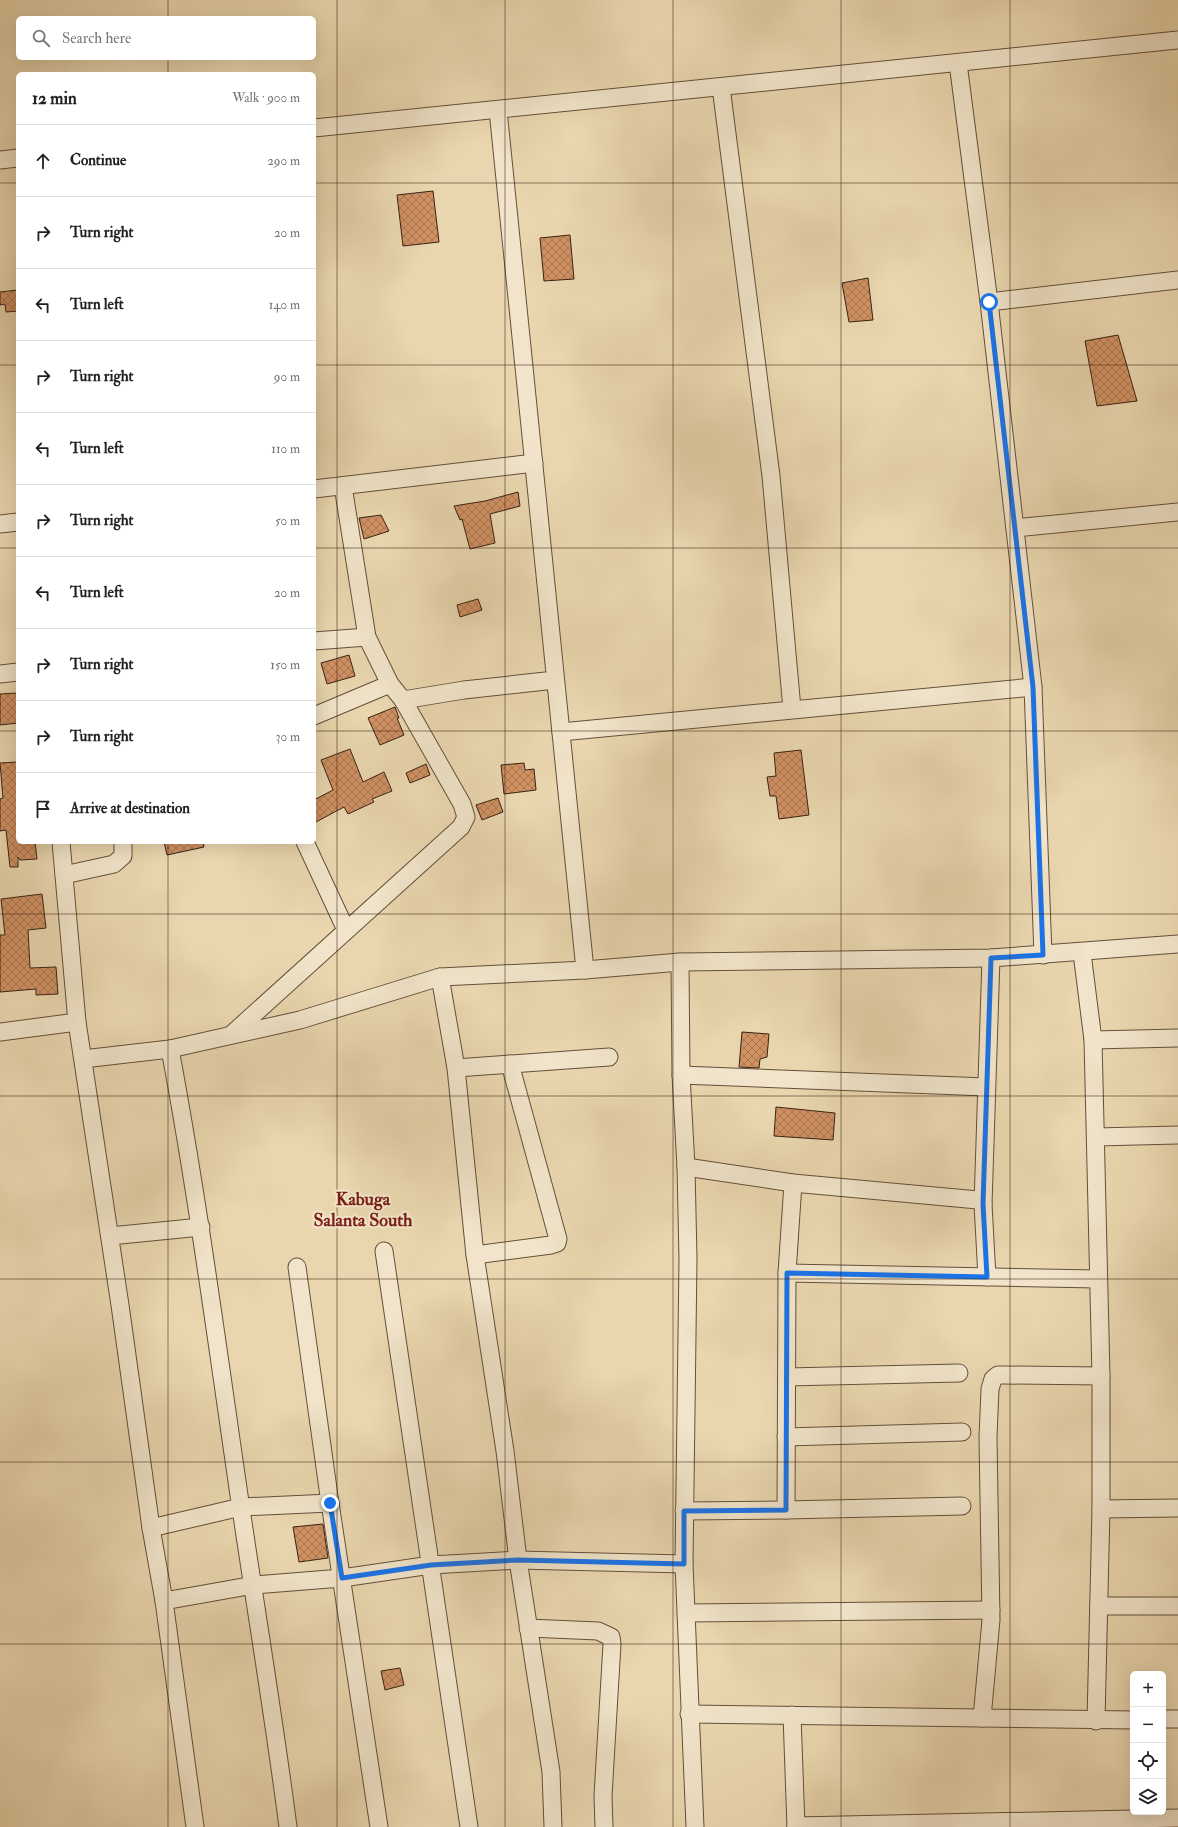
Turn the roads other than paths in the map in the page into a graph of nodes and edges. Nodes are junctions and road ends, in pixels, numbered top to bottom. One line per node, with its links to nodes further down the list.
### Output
1 (1178, 40): 2 (street)
2 (958, 63): 3 (street); 9 (street)
3 (721, 87): 4 (street); 25 (street)
4 (498, 110): 5 (street); 10 (street)
5 (316, 128)
6 (16, 158): 7 (street)
7 (0, 160)
8 (1178, 280): 9 (street)
9 (989, 302): 16 (street)
10 (534, 463): 11 (street); 21 (street)
11 (343, 486): 12 (street); 17 (street)
12 (316, 489)
13 (1178, 512): 16 (street)
14 (16, 522): 15 (street)
15 (0, 524)
16 (1015, 528): 23 (street)
17 (366, 637): 18 (street); 22 (street)
18 (316, 641)
19 (16, 672): 20 (street)
20 (0, 674)
21 (556, 680): 24 (street); 27 (street)
22 (390, 684): 24 (street); 26 (street)
23 (1033, 687): 25 (street); 35 (street)
24 (403, 700): 32 (street)
25 (792, 710): 27 (street)
26 (316, 715)
27 (561, 732): 38 (street)
28 (61, 844): 31 (street)
29 (123, 844): 31 (street)
30 (306, 844): 32 (street)
31 (64, 875): 40 (street)
32 (346, 930): 42 (street)
33 (1178, 944): 34 (street)
34 (1082, 953): 35 (street); 44 (street)
35 (1043, 955): 36 (street)
36 (991, 958): 37 (street); 51 (street)
37 (680, 962): 38 (street); 50 (street)
38 (584, 970): 39 (street)
39 (440, 977): 42 (street); 49 (street)
40 (76, 1022): 41 (street); 47 (street)
41 (0, 1032)
42 (231, 1035): 45 (street)
43 (1178, 1038): 44 (street)
44 (1093, 1040): 53 (street)
45 (170, 1049): 47 (street); 57 (street)
46 (609, 1057): 48 (street)
47 (83, 1059): 58 (street)
48 (510, 1064): 49 (street); 60 (street)
49 (456, 1068): 60 (street)
50 (681, 1075): 51 (street); 54 (street)
51 (986, 1087): 56 (street)
52 (1178, 1135): 53 (street)
53 (1096, 1137): 64 (street)
54 (686, 1167): 55 (street); 76 (street)
55 (793, 1183): 56 (street); 62 (street)
56 (983, 1204): 63 (street)
57 (201, 1227): 58 (street); 72 (street)
58 (110, 1236): 77 (street)
59 (384, 1251): 80 (street)
60 (475, 1255): 78 (street)
61 (297, 1267): 70 (street)
62 (787, 1273): 63 (street); 67 (street)
63 (987, 1277): 64 (street)
64 (1097, 1279): 66 (street)
65 (959, 1373): 67 (street)
66 (1101, 1376): 74 (street); 86 (street)
67 (787, 1377): 69 (street)
68 (962, 1432): 69 (street)
69 (786, 1437): 75 (street)
70 (330, 1503): 72 (street); 81 (street)
71 (962, 1506): 75 (street)
72 (241, 1507): 77 (street); 82 (street)
73 (1178, 1508): 74 (street)
74 (1101, 1509): 84 (street)
75 (786, 1510): 76 (street)
76 (684, 1511): 79 (street)
77 (151, 1528): 83 (street)
78 (518, 1560): 79 (street); 80 (street); 88 (street)
79 (684, 1564): 87 (street)
80 (431, 1565): 81 (street); 102 (street)
81 (342, 1578): 82 (street); 101 (street)
82 (254, 1585): 83 (street); 100 (street)
83 (164, 1601): 99 (street)
84 (1099, 1606): 85 (street); 94 (street)
85 (1178, 1606)
86 (991, 1610): 87 (street); 91 (street)
87 (686, 1613): 89 (street)
88 (528, 1628): 103 (street); 104 (street)
89 (689, 1714): 90 (street); 105 (street)
90 (792, 1715): 91 (street); 98 (street)
91 (982, 1718): 94 (street)
92 (1166, 1719): 93 (street)
93 (1178, 1719)
94 (1096, 1720): 95 (street)
95 (1130, 1720)
96 (1178, 1818): 97 (street)
97 (1095, 1823): 98 (street)
98 (796, 1826)
99 (195, 1827)
100 (288, 1827)
101 (379, 1827)
102 (469, 1827)
103 (553, 1827)
104 (604, 1827)
105 (694, 1827)

